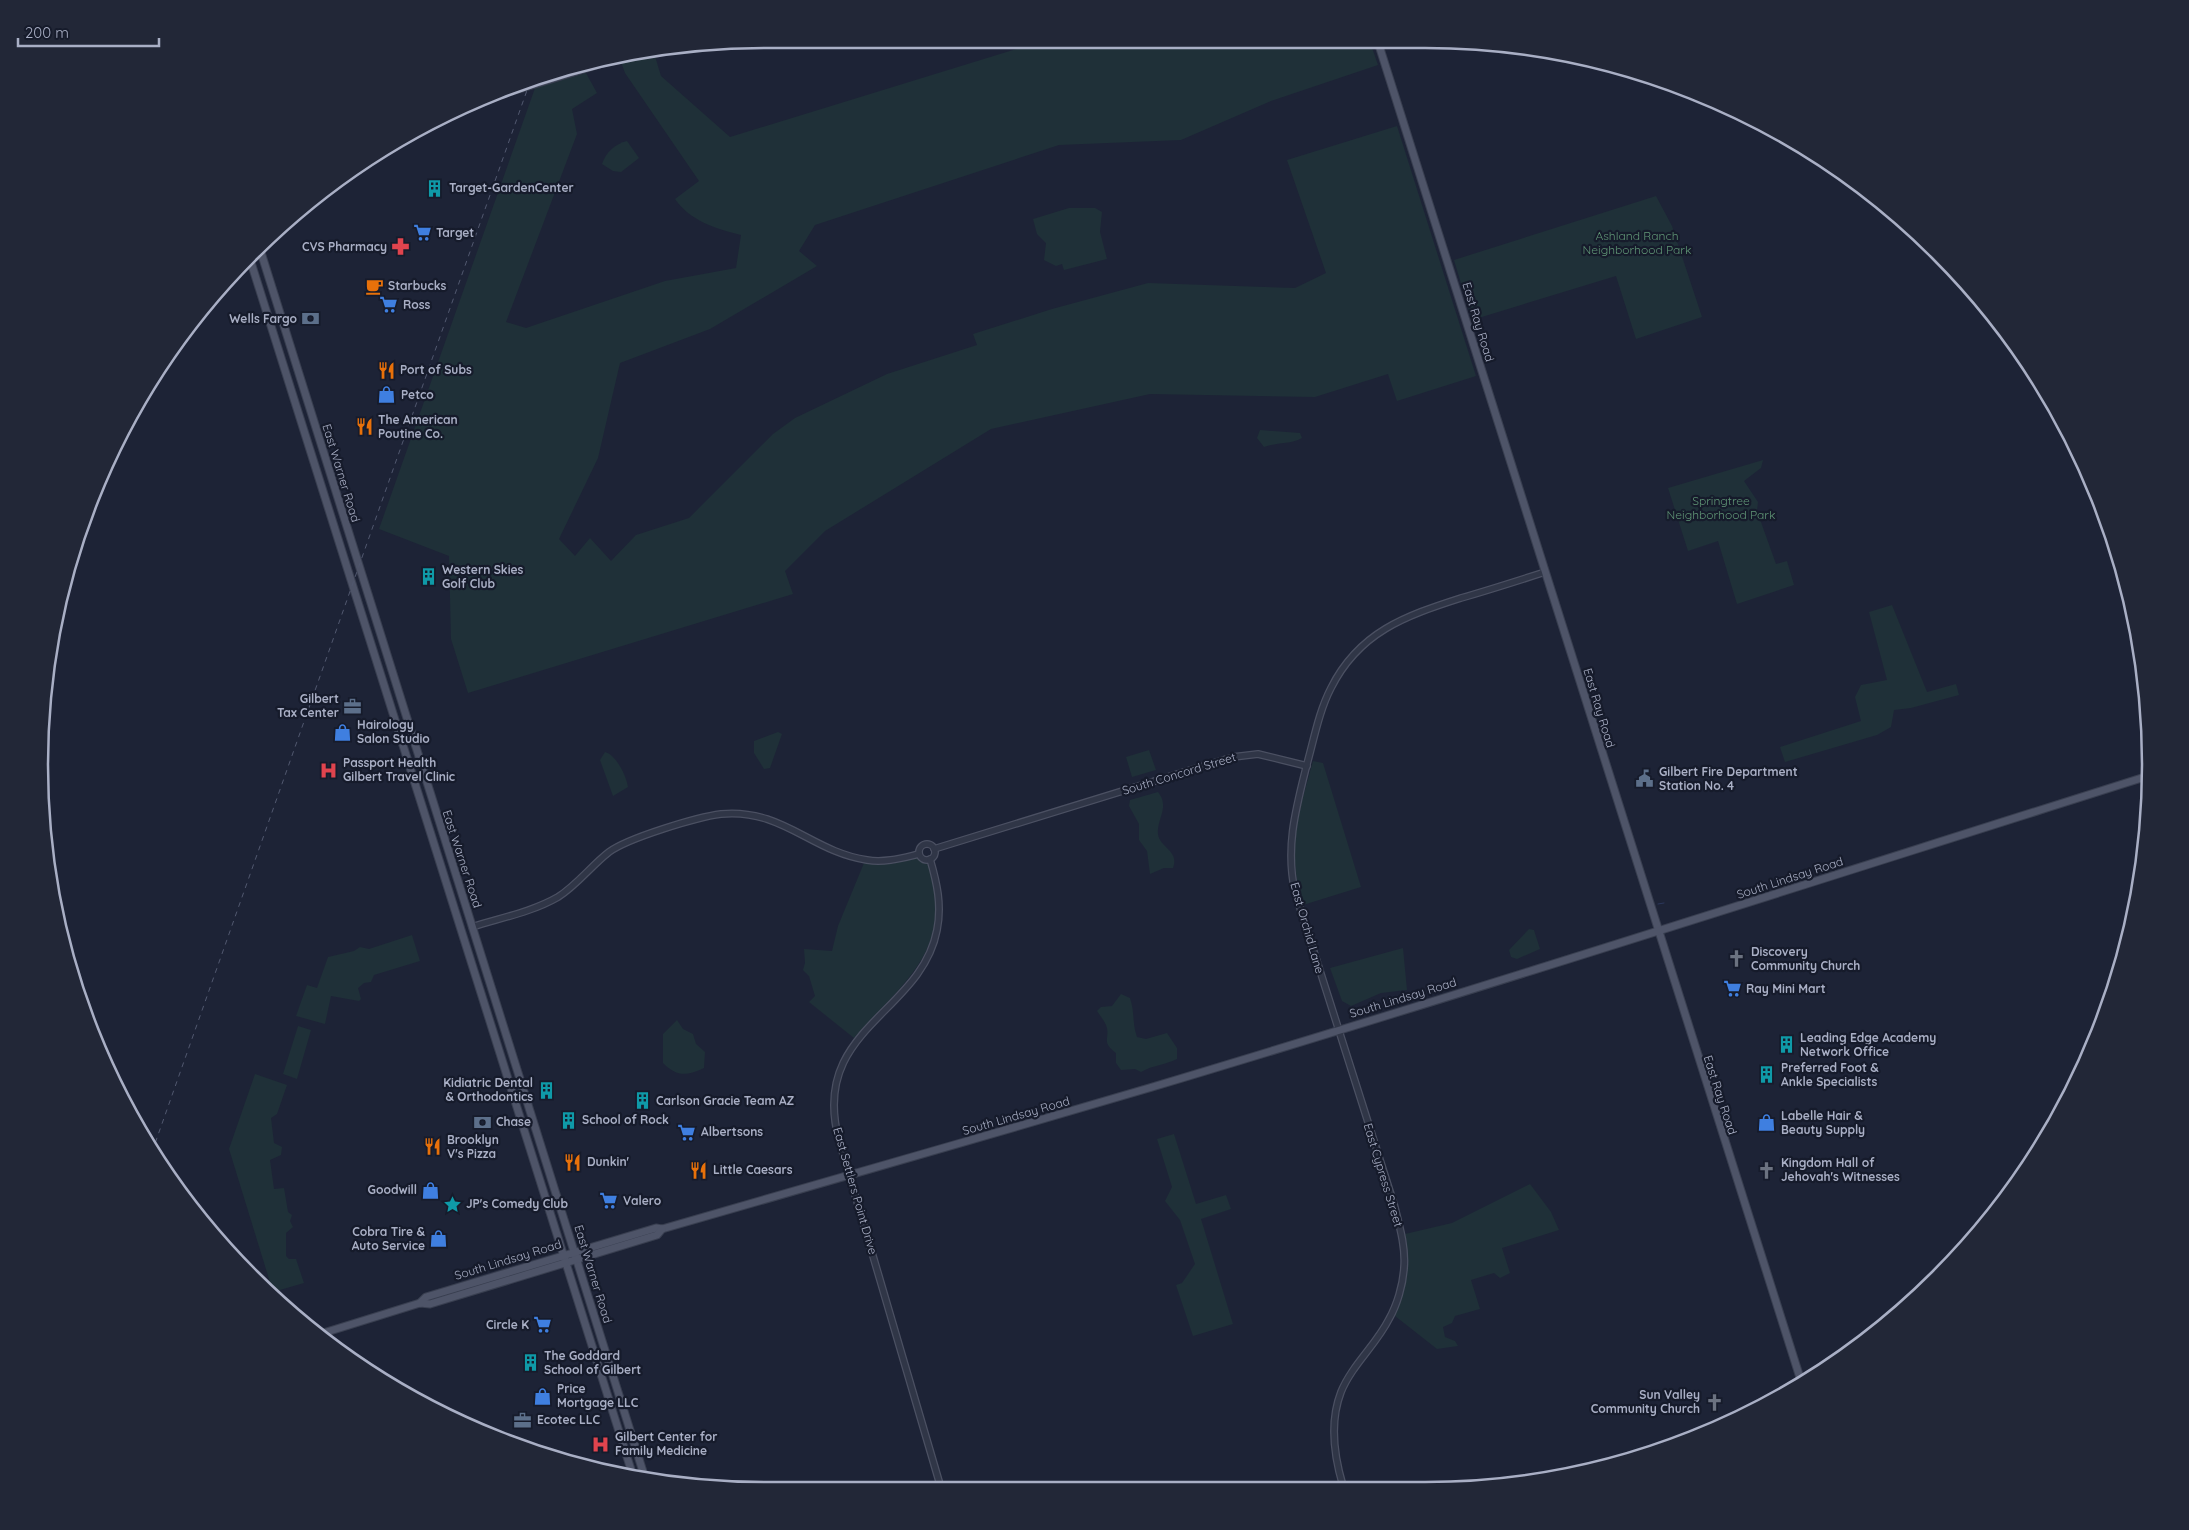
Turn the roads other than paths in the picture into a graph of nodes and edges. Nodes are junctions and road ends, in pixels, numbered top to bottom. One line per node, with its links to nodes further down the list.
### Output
1 (1380, 48): 10 (main road, East Ray Road)
2 (262, 255): 4 (main road, East Warner Road)
3 (252, 265): 5 (main road, East Warner Road)
4 (274, 297): 5 (main road); 7 (main road, East Warner Road)
5 (264, 301): 6 (main road, East Warner Road)
6 (285, 367): 7 (main road); 9 (main road, East Warner Road)
7 (307, 403): 8 (main road, East Warner Road)
8 (320, 444): 9 (main road); 16 (main road, East Warner Road)
9 (310, 448): 20 (main road, East Warner Road)
10 (1544, 572): 11 (street); 17 (main road, East Ray Road)
11 (1307, 766): 13 (street, South Concord Street); 18 (street, East Orchid Lane)
12 (2141, 778): 17 (main road, South Lindsay Road)
13 (934, 849): 14 (street); 15 (street)
14 (919, 854): 15 (street); 16 (street)
15 (930, 859): 21 (street, East Settlers Point Drive)
16 (472, 927): 19 (main road, East Warner Road)
17 (1657, 931): 18 (main road, South Lindsay Road); 28 (main road, East Ray Road)
18 (1338, 1030): 21 (main road, South Lindsay Road); 34 (street, East Cypress Street)
19 (532, 1118): 20 (main road); 22 (main road, East Warner Road)
20 (522, 1122): 23 (main road, East Warner Road)
21 (850, 1176): 22 (main road, South Lindsay Road); 33 (street, East Settlers Point Drive)
22 (575, 1255): 23 (main road, South Lindsay Road); 29 (main road, East Warner Road)
23 (564, 1258): 24 (main road, South Lindsay Road); 25 (main road, South Lindsay Road); 30 (main road, East Warner Road)
24 (468, 1284): 25 (main road); 26 (main road, South Lindsay Road)
25 (444, 1300): 26 (main road, South Lindsay Road)
26 (420, 1303): 27 (main road, South Lindsay Road)
27 (327, 1333)
28 (1799, 1376)
29 (618, 1392): 30 (main road); 32 (main road, East Warner Road)
30 (608, 1395): 31 (main road, East Warner Road)
31 (631, 1470)
32 (643, 1472)
33 (937, 1482)
34 (1342, 1482)

